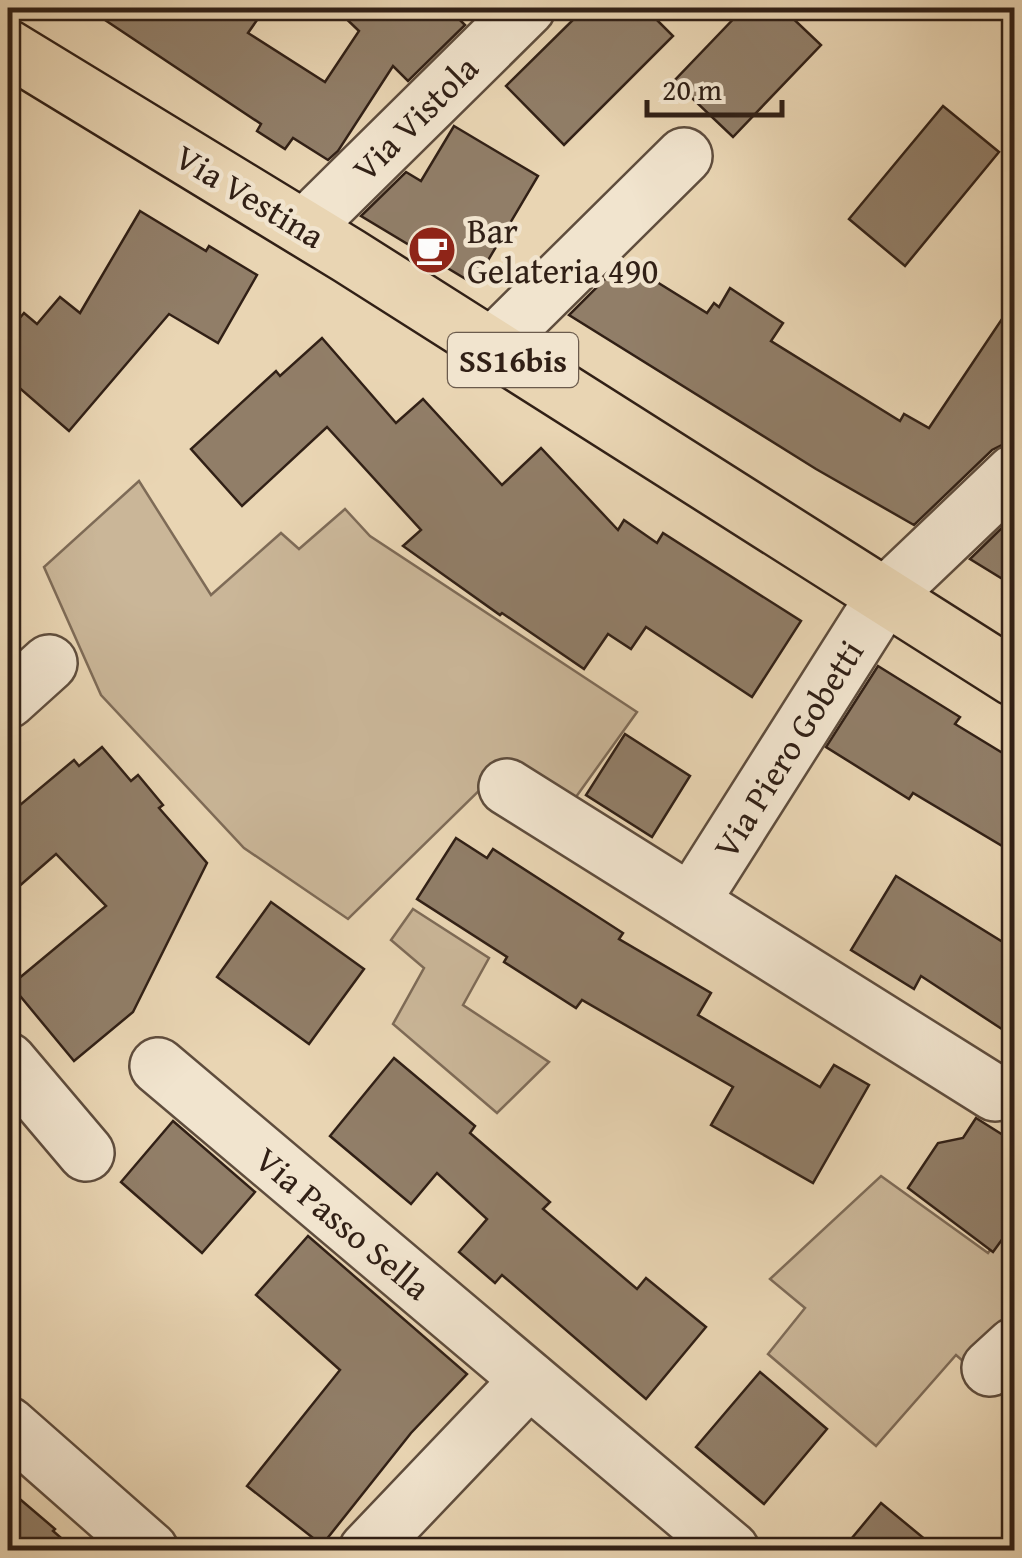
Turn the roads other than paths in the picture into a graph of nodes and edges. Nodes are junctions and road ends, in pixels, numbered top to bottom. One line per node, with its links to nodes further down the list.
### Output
1 (527, 8): 4 (street, Via Vistola)
2 (8, 48): 4 (main road, Via Vestina / SS16bis)
3 (684, 156): 5 (street)
4 (304, 228): 5 (main road, Via Vestina / SS16bis)
5 (492, 347): 7 (main road, Via Vestina / SS16bis)
6 (1014, 473): 7 (street)
7 (885, 596): 9 (main road, Via Vestina / SS16bis); 12 (street, Via Piero Gobetti)
8 (49, 664): 10 (street)
9 (1014, 678)
10 (8, 700)
11 (507, 787): 12 (street)
12 (691, 902): 15 (street)
13 (8, 1061): 16 (street)
14 (158, 1066): 17 (street, Via Passo Sella)
15 (996, 1093)
16 (86, 1153)
17 (529, 1380): 20 (street); 21 (street, Via Passo Sella)
18 (8, 1425): 19 (street)
19 (150, 1550)
20 (367, 1550)
21 (731, 1550)

